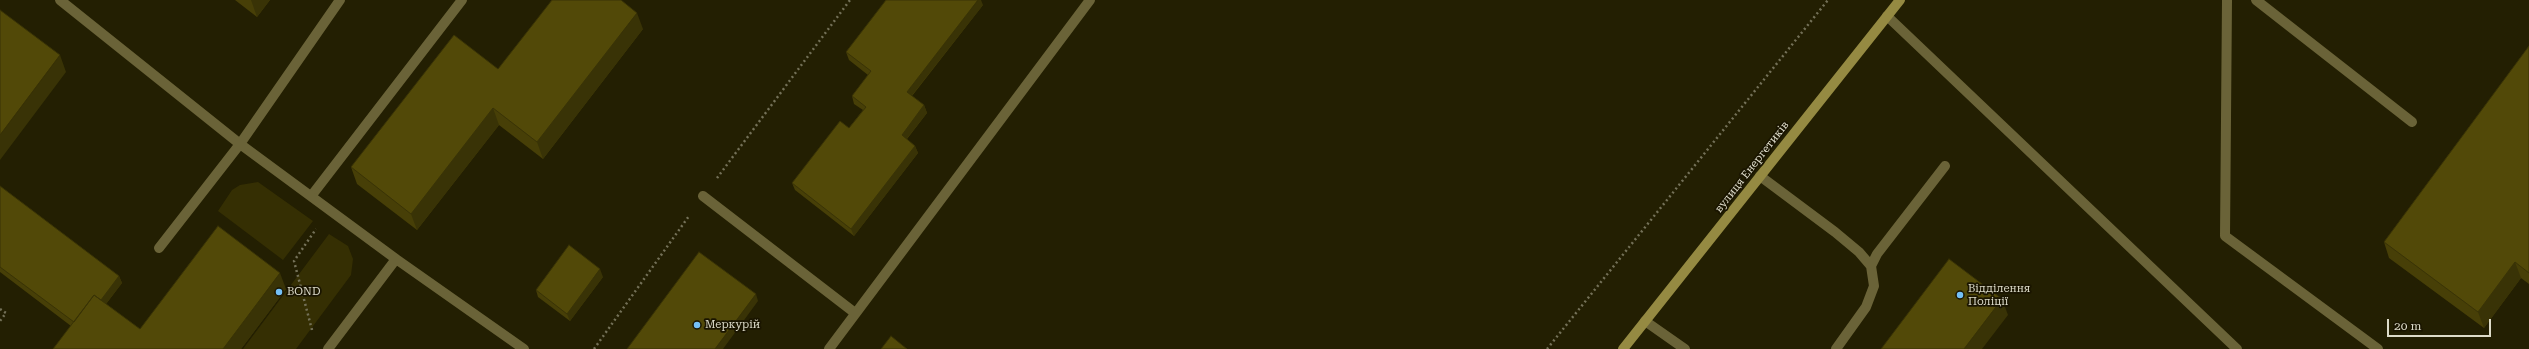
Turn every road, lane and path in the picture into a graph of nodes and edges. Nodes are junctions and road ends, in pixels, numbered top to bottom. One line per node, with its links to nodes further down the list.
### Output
1 (60, 0): 12 (street)
2 (340, 0): 12 (street)
3 (462, 0): 15 (street)
4 (850, 0): 16 (path)
5 (1090, 0): 22 (street)
6 (1828, 0): 30 (path)
7 (1900, 0): 10 (main road, вулиця Енергетиків)
8 (2227, 0): 35 (street)
9 (2256, 0): 11 (street)
10 (1887, 16): 14 (main road, вулиця Енергетиків); 34 (street)
11 (2412, 122)
12 (240, 144): 15 (street); 18 (street)
13 (1945, 166): 20 (street)
14 (1760, 176): 20 (street); 24 (main road, вулиця Енергетиків)
15 (312, 195): 17 (street)
16 (703, 196): 22 (street); 28 (path)
17 (331, 209): 19 (street); 25 (path)
18 (159, 248)
19 (396, 259): 26 (street); 27 (street)
20 (1871, 266): 33 (street)
21 (0, 309): 23 (path)
22 (856, 313): 29 (street)
23 (0, 321)
24 (1645, 321): 31 (main road, вулиця Енергетиків); 32 (street)
25 (313, 333)
26 (328, 349)
27 (524, 349)
28 (594, 349)
29 (829, 349)
30 (1547, 349)
31 (1624, 349)
32 (1685, 349)
33 (1836, 349)
34 (2237, 349)
35 (2378, 349)

